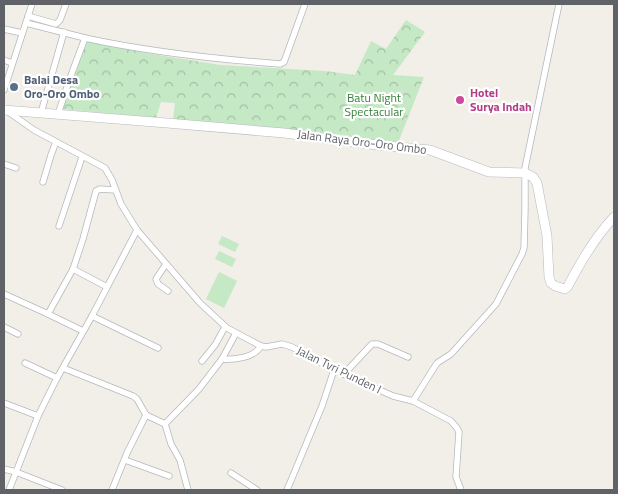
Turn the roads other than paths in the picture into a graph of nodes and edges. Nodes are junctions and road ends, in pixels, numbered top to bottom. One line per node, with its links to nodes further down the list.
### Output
1 (32, 4): 5 (street)
2 (66, 4): 5 (street)
3 (305, 4): 10 (street)
4 (559, 4): 23 (street)
5 (28, 16): 6 (street)
6 (26, 23): 8 (street); 9 (street)
7 (4, 29): 9 (street)
8 (64, 32): 10 (street); 16 (street)
9 (22, 34): 12 (street)
10 (85, 38): 17 (street)
11 (4, 60): 12 (street)
12 (12, 62): 13 (street)
13 (4, 90)
14 (5, 110): 15 (main road, Jalan Raya Oro-Oro Ombo); 18 (street, Jalan Tvri Punden I)
15 (26, 112): 16 (main road, Jalan Raya Oro-Oro Ombo); 18 (street)
16 (41, 113): 17 (main road, Jalan Raya Oro-Oro Ombo)
17 (58, 114): 23 (main road, Jalan Raya Oro-Oro Ombo)
18 (23, 123): 19 (street, Jalan Tvri Punden I)
19 (56, 142): 20 (street, Jalan Tvri Punden I); 24 (street)
20 (82, 157): 25 (street, Jalan Tvri Punden I); 27 (street)
21 (4, 164): 22 (street)
22 (16, 168)
23 (525, 173): 26 (main road); 51 (street)
24 (43, 182)
25 (115, 190): 28 (street, Jalan Tvri Punden I); 30 (street)
26 (614, 217)
27 (59, 226)
28 (137, 230): 29 (street, Jalan Tvri Punden I); 31 (street)
29 (166, 264): 32 (street); 37 (street, Jalan Tvri Punden I)
30 (73, 269): 31 (street); 34 (street)
31 (107, 287): 35 (street)
32 (168, 291)
33 (4, 294): 34 (street)
34 (48, 314): 38 (street)
35 (92, 316): 38 (street); 42 (street)
36 (4, 327): 40 (street)
37 (225, 327): 39 (street, Jalan Tvri Punden I); 45 (street)
38 (83, 331): 47 (street)
39 (236, 333): 41 (street, Jalan Tvri Punden I); 44 (street)
40 (18, 334)
41 (261, 346): 44 (street); 48 (street, Jalan Tvri Punden I)
42 (158, 348)
43 (408, 357): 49 (street)
44 (222, 359): 55 (street)
45 (202, 361)
46 (24, 363): 50 (street)
47 (63, 368): 50 (street); 54 (street)
48 (334, 370): 49 (street, Jalan Tvri Punden I); 66 (street)
49 (344, 374): 51 (street, Jalan Tvri Punden I)
50 (57, 378): 53 (street)
51 (413, 401): 67 (street, Jalan Tvri Punden I)
52 (4, 403): 53 (street)
53 (38, 416): 58 (street)
54 (146, 416): 55 (street); 56 (street)
55 (165, 424): 64 (street)
56 (124, 460): 60 (street); 63 (street)
57 (4, 469): 58 (street)
58 (16, 472): 61 (street); 62 (street)
59 (231, 474): 65 (street)
60 (169, 476)
61 (9, 490)
62 (62, 490)
63 (112, 490)
64 (188, 490)
65 (257, 490)
66 (287, 490)
67 (461, 490)

